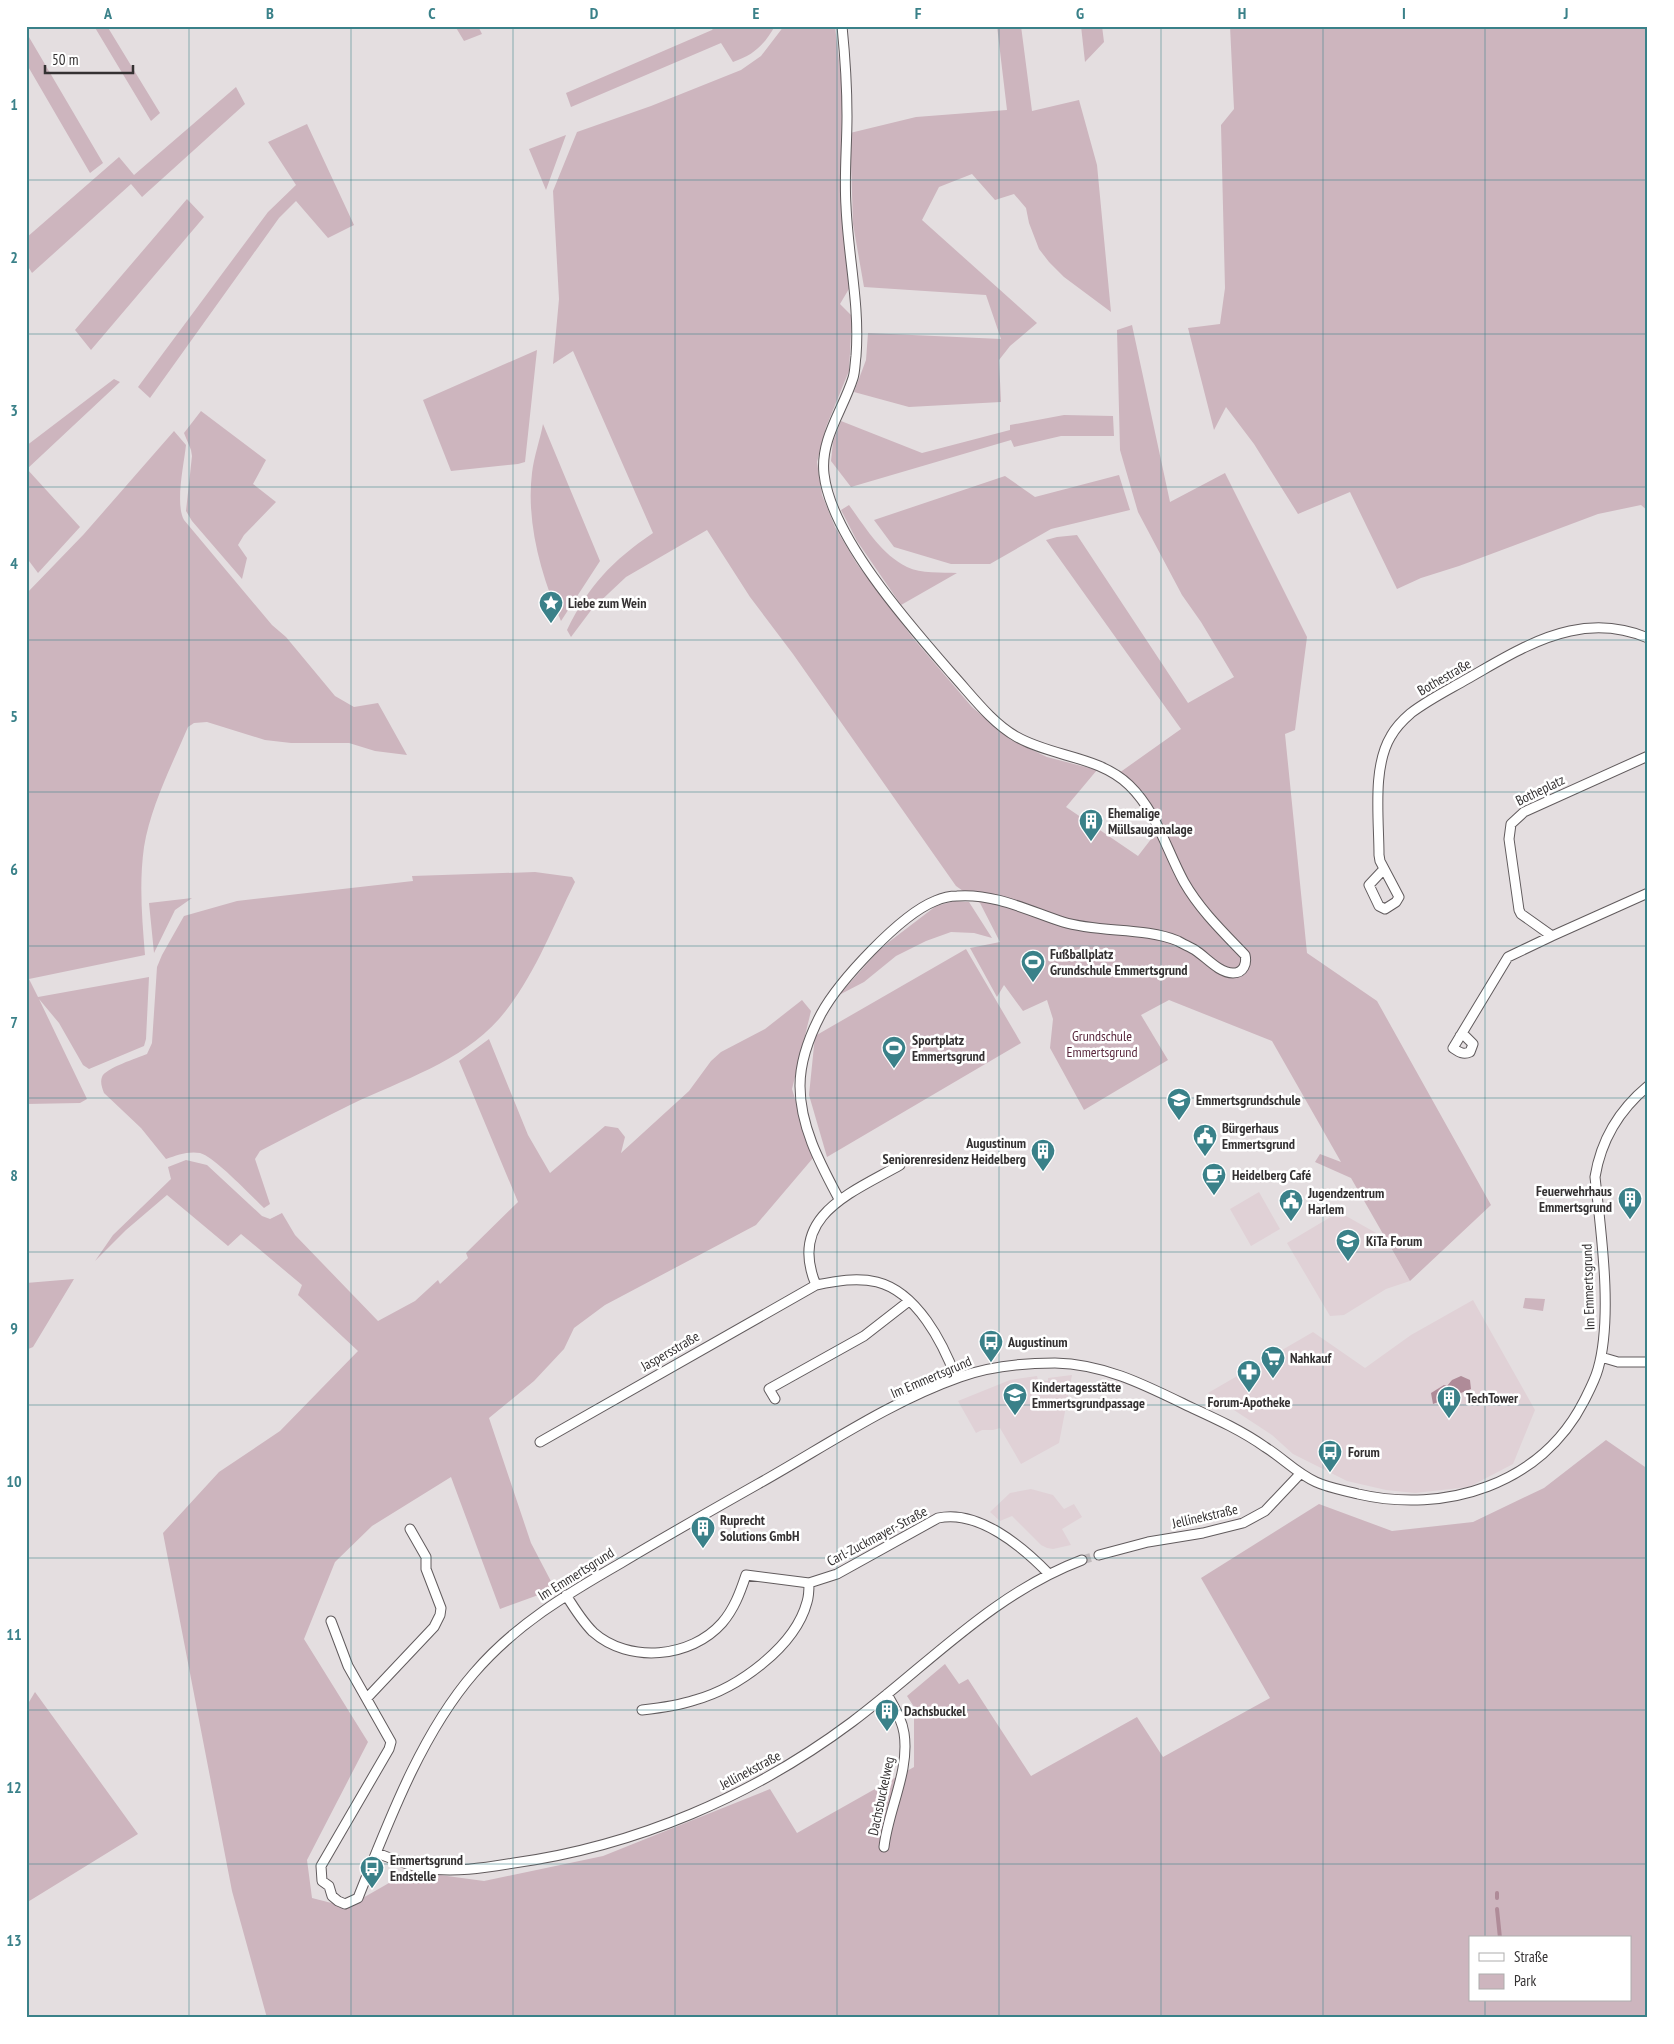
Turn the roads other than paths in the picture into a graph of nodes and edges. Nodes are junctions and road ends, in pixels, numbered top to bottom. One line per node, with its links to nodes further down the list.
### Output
1 (842, 26): 10 (street)
2 (1648, 638): 4 (street, Bothestraße)
3 (1648, 756): 6 (street, Botheplatz)
4 (1384, 869)
5 (1648, 893): 6 (street)
6 (1552, 936): 7 (street)
7 (1460, 1036)
8 (1648, 1086): 13 (street, Im Emmertsgrund)
9 (900, 1165): 10 (street)
10 (839, 1200): 11 (street)
11 (816, 1285): 12 (street, Jaspersstraße); 17 (street, Jaspersstraße)
12 (909, 1302): 15 (street, Jaspersstraße); 16 (street)
13 (1600, 1358): 14 (street); 18 (street, Im Emmertsgrund)
14 (1648, 1362)
15 (956, 1378): 18 (street, Im Emmertsgrund); 24 (street, Im Emmertsgrund)
16 (775, 1399)
17 (540, 1442)
18 (1300, 1474): 20 (street, Jellinekstraße)
19 (410, 1529): 27 (street)
20 (1099, 1555)
21 (1082, 1560): 22 (street, Jellinekstraße)
22 (1049, 1574): 23 (street, Carl-Zuckmayer-Straße); 26 (street, Jellinekstraße)
23 (809, 1583): 24 (street); 28 (street)
24 (566, 1595): 30 (street, Im Emmertsgrund)
25 (331, 1621): 27 (street, Im Emmertsgrund)
26 (887, 1694): 29 (street, Dachsbuckelweg); 30 (street, Jellinekstraße)
27 (367, 1698): 30 (street, Im Emmertsgrund)
28 (642, 1710)
29 (884, 1847)
30 (378, 1853)

